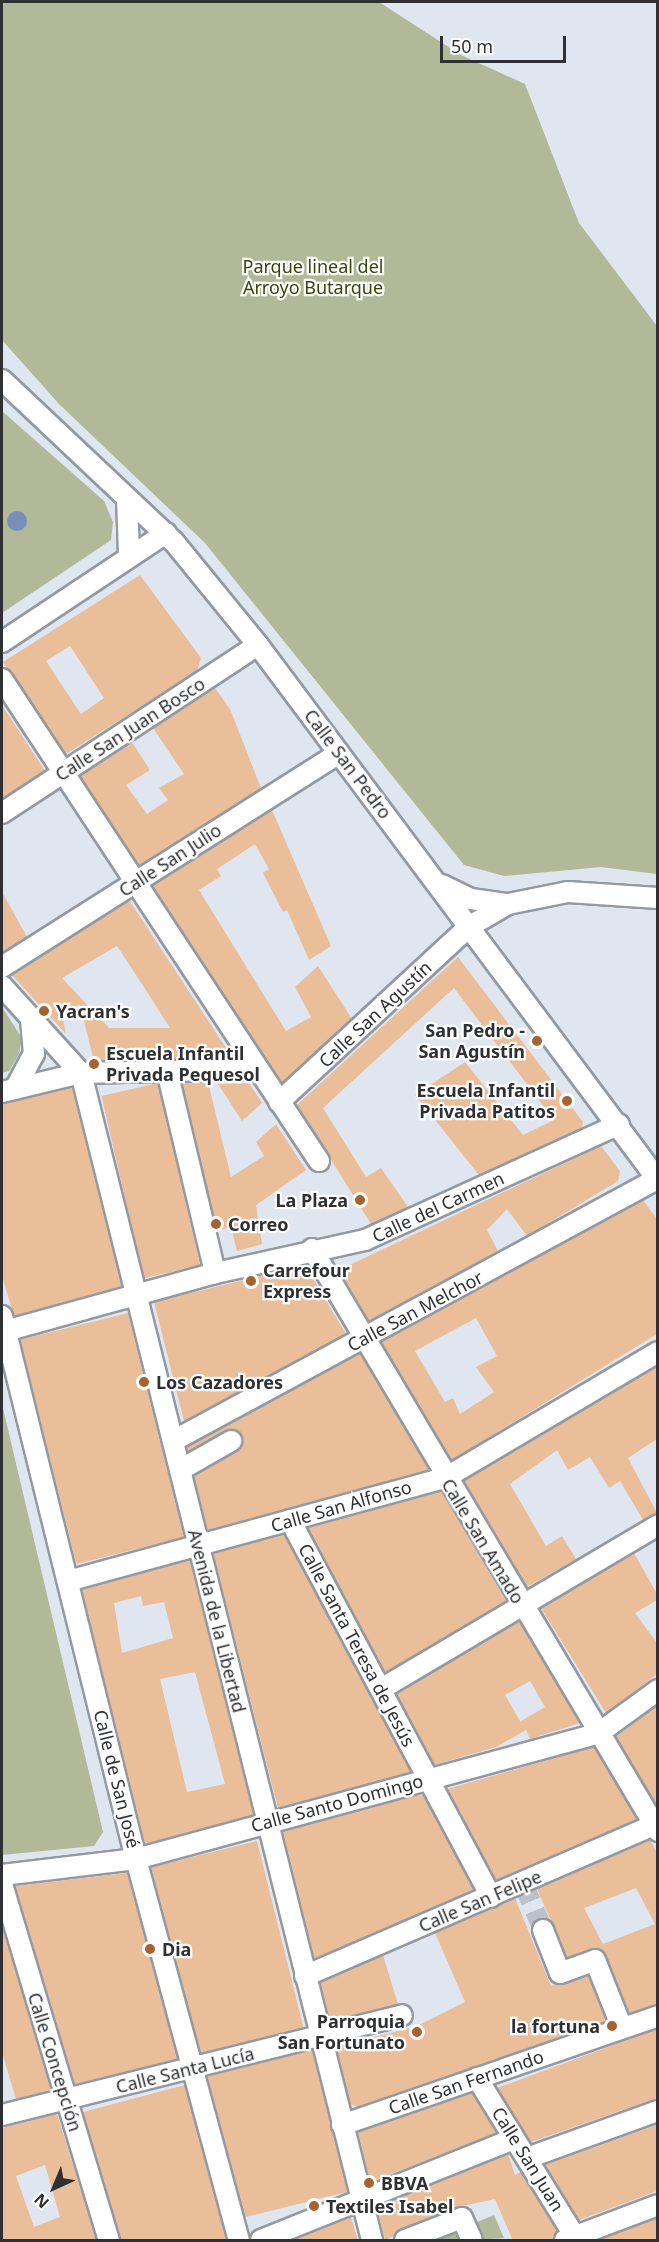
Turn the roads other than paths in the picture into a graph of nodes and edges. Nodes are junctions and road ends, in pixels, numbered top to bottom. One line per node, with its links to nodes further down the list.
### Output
1 (2, 380): 2 (street, Calle San Pedro)
2 (127, 498): 3 (street, Calle San Pedro); 4 (street)
3 (166, 533): 4 (street); 6 (street, Calle San Pedro)
4 (129, 555): 5 (street)
5 (2, 642)
6 (258, 645): 8 (street, Calle San Pedro); 9 (street, Calle San Juan Bosco)
7 (2, 679): 9 (street)
8 (339, 753): 11 (street, Calle San Pedro); 12 (street, Calle San Julio)
9 (63, 772): 10 (street, Calle San Juan Bosco); 12 (street)
10 (2, 813)
11 (436, 881): 14 (street); 15 (street, Calle San Pedro)
12 (136, 883): 16 (street, Calle San Julio); 19 (street)
13 (657, 898): 14 (street)
14 (508, 904): 15 (street, Calle San Agustín)
15 (470, 926): 23 (street, Calle San Agustín); 24 (street, Calle San Pedro)
16 (2, 967)
17 (2, 986): 18 (street, Avenida de la Libertad)
18 (31, 1019): 21 (street, Avenida de la Libertad); 22 (street)
19 (258, 1069): 20 (street); 23 (street)
20 (167, 1071): 21 (street); 28 (street)
21 (81, 1073): 22 (street); 29 (street, Avenida de la Libertad)
22 (8, 1090)
23 (279, 1102): 25 (street)
24 (619, 1124): 26 (street, Calle San Pedro); 27 (street, Calle del Carmen)
25 (319, 1161)
26 (657, 1179): 31 (street, Calle San Melchor)
27 (312, 1249): 28 (street, Calle del Carmen); 31 (street, Calle San Amado)
28 (214, 1273): 29 (street, Calle del Carmen)
29 (137, 1294): 30 (street, Calle del Carmen); 33 (street, Avenida de la Libertad)
30 (3, 1323): 40 (street, Calle de San José)
31 (363, 1340): 33 (street, Calle San Melchor); 36 (street, Calle San Amado)
32 (657, 1352): 36 (street, Calle San Alfonso)
33 (173, 1440): 35 (street, Avenida de la Libertad)
34 (231, 1441): 35 (street)
35 (180, 1470): 39 (street, Avenida de la Libertad)
36 (445, 1478): 37 (street, Calle San Alfonso); 41 (street, Calle San Amado)
37 (290, 1520): 39 (street, Calle San Alfonso); 42 (street, Calle Santa Teresa de Jesús)
38 (657, 1525): 41 (street)
39 (200, 1546): 40 (street, Calle San Alfonso); 47 (street, Avenida de la Libertad)
40 (68, 1581): 48 (street, Calle de San José)
41 (522, 1605): 42 (street); 44 (street, Calle San Amado)
42 (381, 1689): 45 (street, Calle Santa Teresa de Jesús)
43 (657, 1690): 44 (street, Calle Santo Domingo)
44 (599, 1733): 45 (street, Calle Santo Domingo); 46 (street, Calle San Amado)
45 (428, 1778): 47 (street, Calle Santo Domingo); 51 (street, Calle Santa Teresa de Jesús)
46 (655, 1821): 51 (street, Calle San Felipe)
47 (266, 1823): 48 (street, Calle Santo Domingo); 53 (street, Avenida de la Libertad)
48 (136, 1859): 49 (street, Calle Santo Domingo); 58 (street, Calle de San José)
49 (2, 1875)
50 (2, 1884): 60 (street, Calle Concepción)
51 (491, 1897): 53 (street, Calle San Felipe)
52 (543, 1930): 56 (street)
53 (305, 1976): 57 (street, Avenida de la Libertad)
54 (402, 2015): 57 (street, Calle Santa Lucía)
55 (657, 2016): 56 (street, Calle San Fernando)
56 (622, 2028): 59 (street, Calle San Fernando)
57 (319, 2037): 58 (street, Calle Santa Lucía); 63 (street, Avenida de la Libertad)
58 (191, 2068): 60 (street, Calle Santa Lucía); 70 (street, Calle de San José)
59 (477, 2078): 63 (street, Calle San Fernando); 64 (street, Calle San Juan)
60 (67, 2101): 62 (street, Calle Santa Lucía); 69 (street, Calle Concepción)
61 (657, 2111): 65 (street)
62 (2, 2115)
63 (342, 2125): 66 (street, Avenida de la Libertad)
64 (513, 2139): 65 (street, Calle San Juan); 66 (street)
65 (530, 2157): 68 (street, Calle San Juan)
66 (362, 2200): 71 (street); 72 (street, Avenida de la Libertad)
67 (657, 2205): 68 (street)
68 (572, 2239)
69 (109, 2241)
70 (238, 2241)
71 (261, 2241)
72 (372, 2241)
73 (405, 2241): 74 (street)
74 (472, 2241)

